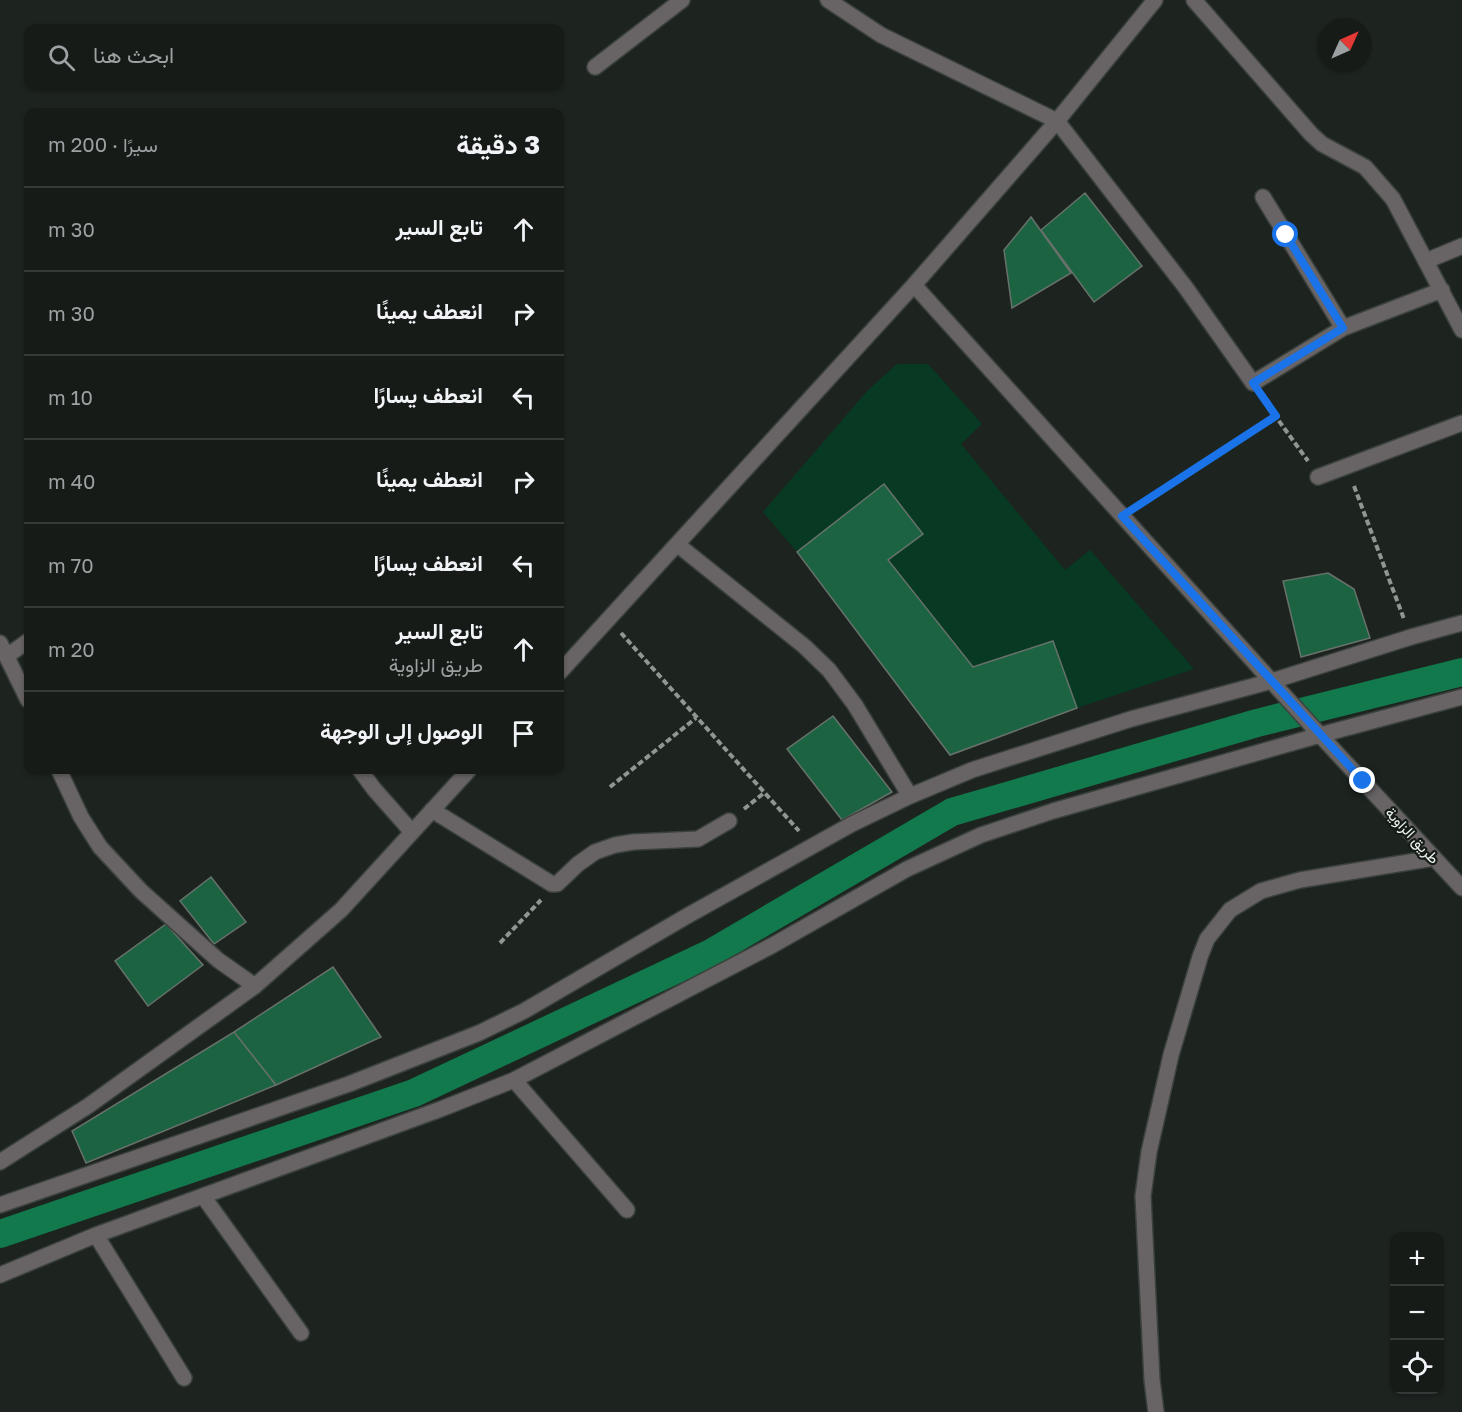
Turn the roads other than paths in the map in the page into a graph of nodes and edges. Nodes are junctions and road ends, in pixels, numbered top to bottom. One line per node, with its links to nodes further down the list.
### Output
1 (682, 0): 5 (street)
2 (830, 0): 6 (street)
3 (1155, 0): 6 (street)
4 (1194, 0): 9 (street)
5 (595, 67)
6 (1057, 121): 10 (street); 12 (street)
7 (1263, 197): 12 (street)
8 (1462, 246): 9 (street)
9 (1426, 261): 11 (street)
10 (914, 285): 16 (street); 21 (street, طريق الزاوية)
11 (1442, 290): 12 (street); 13 (street)
12 (1343, 328)
13 (1462, 330)
14 (1462, 423): 15 (street)
15 (1318, 477)
16 (678, 545): 20 (street); 28 (street)
17 (1462, 623): 21 (street)
18 (24, 642): 19 (street)
19 (4, 650): 22 (street)
20 (564, 668)
21 (1275, 685): 24 (street, طريق الزاوية); 28 (street)
22 (24, 692)
23 (1462, 697): 24 (street)
24 (1317, 731): 32 (street, طريق الزاوية); 35 (street)
25 (61, 774): 34 (street)
26 (363, 774): 31 (street)
27 (465, 774): 29 (street)
28 (910, 796): 38 (street)
29 (432, 810): 30 (street); 31 (street)
30 (729, 821)
31 (412, 832): 34 (street)
32 (1434, 858): 33 (street, طريق الزاوية); 44 (street)
33 (1462, 888)
34 (255, 986): 36 (street)
35 (514, 1080): 37 (street); 39 (street)
36 (0, 1162)
37 (203, 1196): 40 (street); 42 (street)
38 (0, 1204)
39 (627, 1210)
40 (96, 1235): 41 (street); 43 (street)
41 (0, 1275)
42 (301, 1333)
43 (184, 1378)
44 (1156, 1412)

